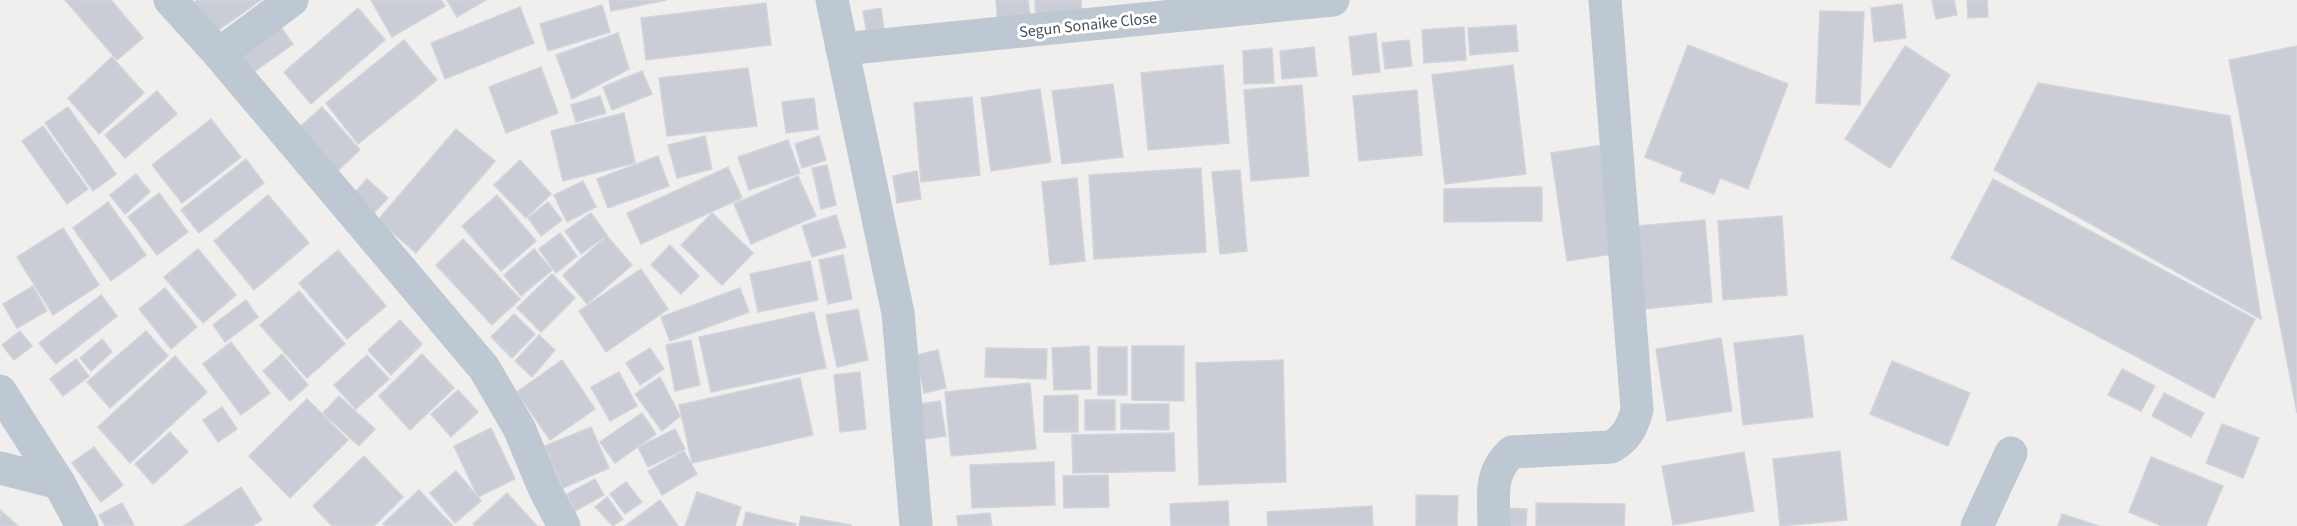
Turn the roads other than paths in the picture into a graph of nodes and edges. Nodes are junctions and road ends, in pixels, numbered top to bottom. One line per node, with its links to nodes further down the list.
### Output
1 (170, 0): 8 (street)
2 (292, 0): 8 (street)
3 (832, 0): 7 (street)
4 (1333, 0): 6 (street, Segun Sonaike Close)
5 (1605, 0): 16 (street)
6 (1272, 3): 7 (street, Segun Sonaike Close)
7 (842, 49): 15 (street)
8 (219, 54): 14 (street)
9 (0, 391): 12 (street)
10 (2011, 453): 17 (street)
11 (0, 468): 12 (street)
12 (59, 483): 13 (street)
13 (82, 526)
14 (564, 526)
15 (916, 526)
16 (1494, 526)
17 (1977, 526)

